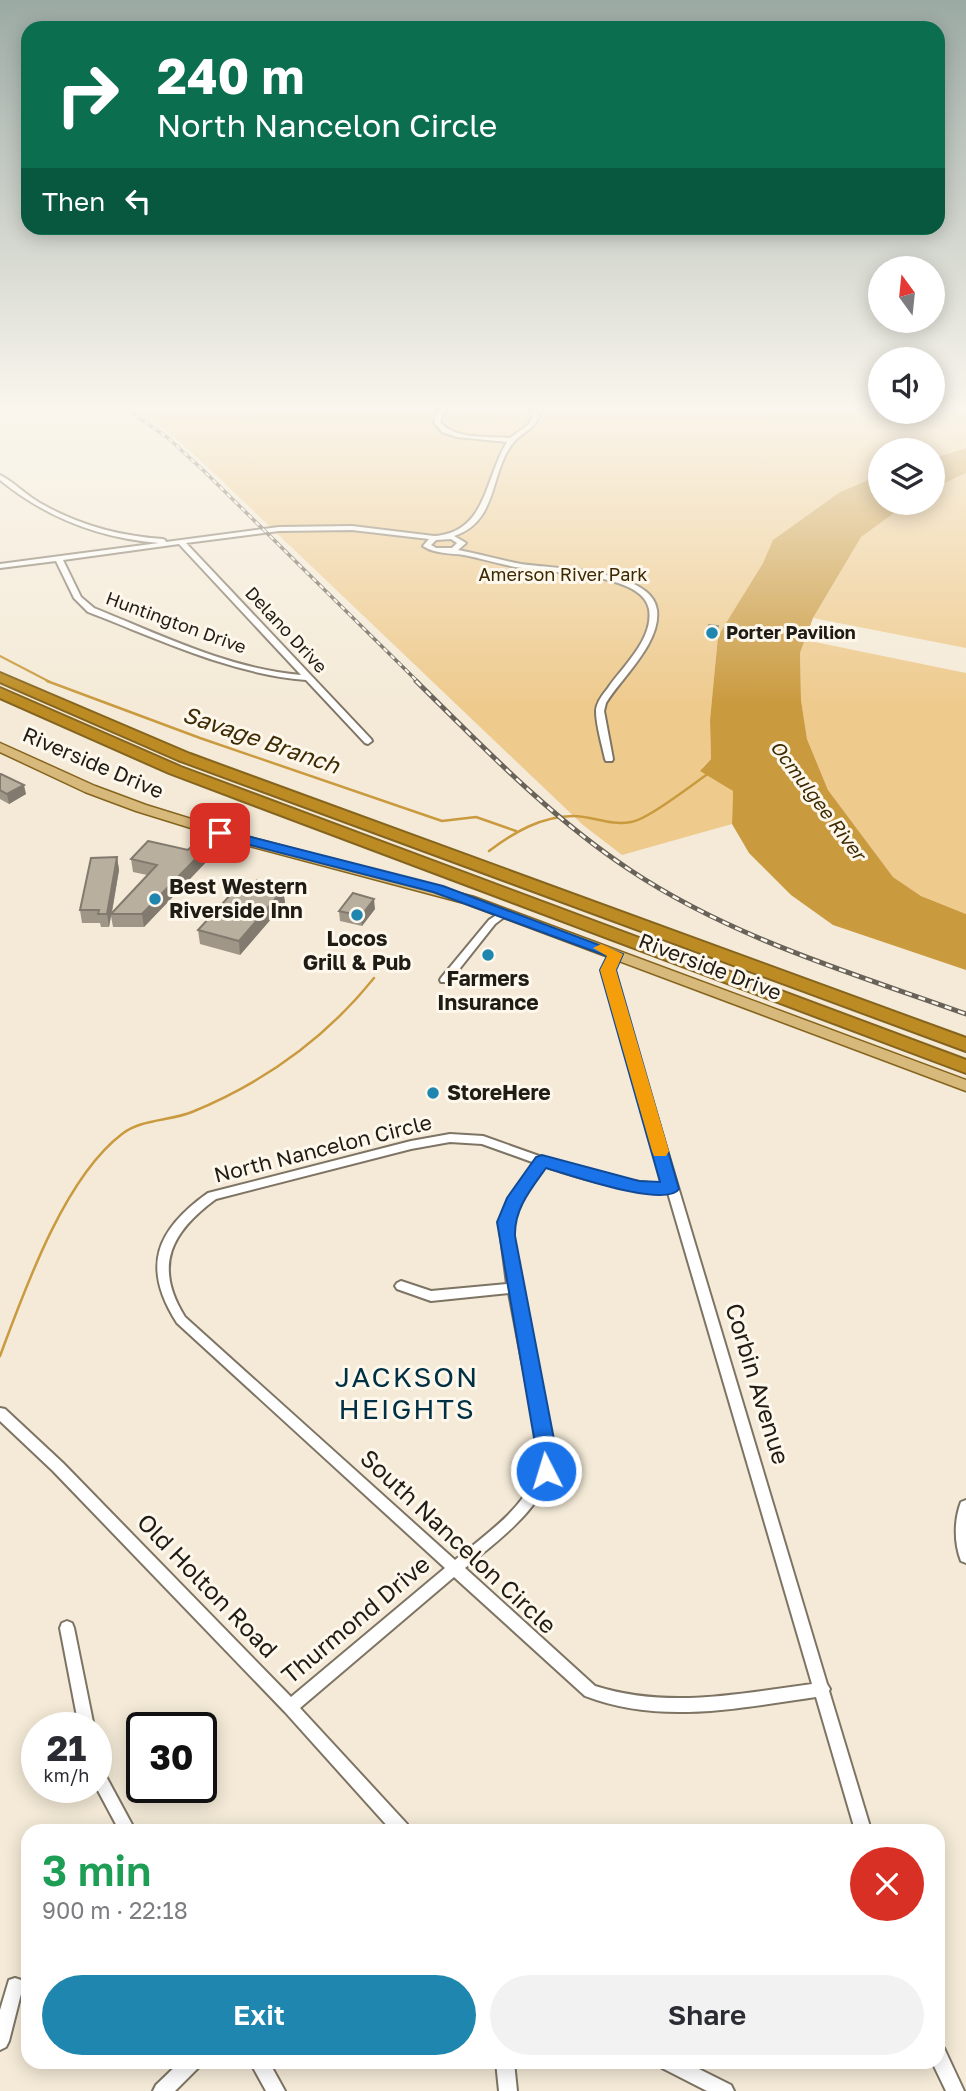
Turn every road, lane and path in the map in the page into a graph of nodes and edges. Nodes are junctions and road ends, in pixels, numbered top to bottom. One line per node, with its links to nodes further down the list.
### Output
1 (39, 508): 3 (street)
2 (482, 508): 6 (street)
3 (106, 533): 7 (street); 10 (street)
4 (416, 537): 5 (street); 7 (street); 8 (street)
5 (435, 538): 6 (street); 8 (street)
6 (461, 539): 9 (street); 11 (street)
7 (180, 541): 10 (street); 15 (street, Delano Drive)
8 (427, 546): 9 (street)
9 (448, 551): 11 (street)
10 (105, 553): 12 (street)
11 (470, 553): 19 (street)
12 (59, 559): 13 (street); 15 (street, Huntington Drive)
13 (0, 566)
14 (0, 677): 23 (highway)
15 (310, 678): 17 (street, Delano Drive)
16 (0, 692): 24 (highway)
17 (368, 741)
18 (0, 747): 20 (main road, Riverside Drive)
19 (609, 759)
20 (504, 913): 21 (main road, Riverside Drive); 22 (street)
21 (616, 954): 25 (main road, Riverside Drive); 27 (street, Corbin Avenue)
22 (445, 980)
23 (966, 1045)
24 (966, 1067)
25 (966, 1086)
26 (542, 1161): 27 (street, North Nancelon Circle); 28 (street, North Nancelon Circle); 30 (street, Thurmond Drive)
27 (671, 1189): 36 (street, Corbin Avenue)
28 (166, 1245): 34 (street, South Nancelon Circle)
29 (401, 1286): 30 (street)
30 (514, 1288): 34 (street, Thurmond Drive)
31 (0, 1413): 37 (street, Old Holton Road)
32 (966, 1506): 33 (street)
33 (966, 1558)
34 (453, 1568): 36 (street, South Nancelon Circle); 37 (street, Thurmond Drive)
35 (67, 1628): 38 (street)
36 (823, 1689): 42 (street, Corbin Avenue)
37 (290, 1707): 41 (street, Old Holton Road)
38 (84, 1712)
39 (112, 1802): 40 (street)
40 (124, 1824)
41 (396, 1824)
42 (861, 1824)
43 (15, 1986): 44 (street)
44 (0, 2041)
45 (184, 2069): 50 (street)
46 (263, 2069): 51 (street)
47 (506, 2069): 52 (street)
48 (682, 2069): 53 (street)
49 (944, 2069): 54 (street)
50 (162, 2091)
51 (276, 2091)
52 (508, 2091)
53 (724, 2091)
54 (954, 2091)

